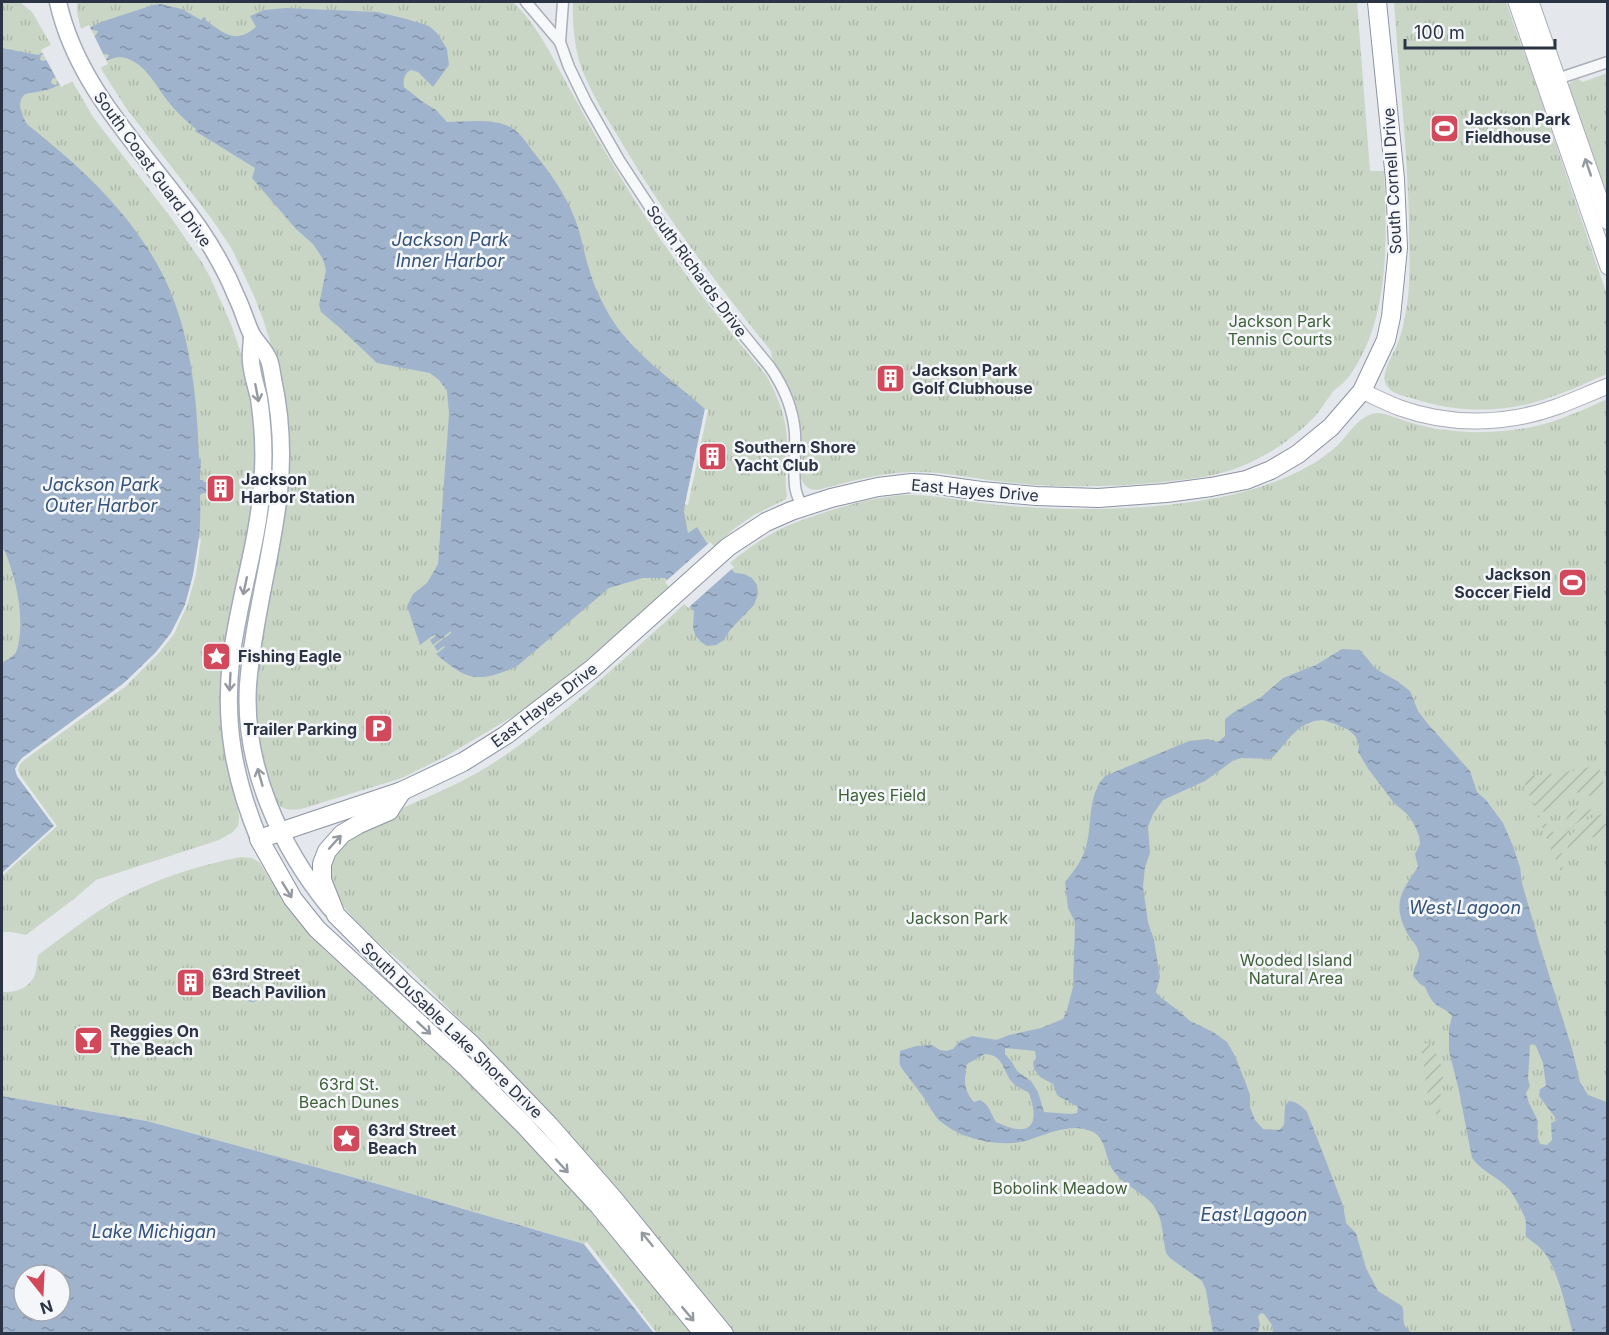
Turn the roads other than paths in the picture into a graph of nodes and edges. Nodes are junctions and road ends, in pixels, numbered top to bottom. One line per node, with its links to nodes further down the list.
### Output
1 (58, 2): 12 (main road, South Coast Guard Drive)
2 (526, 2): 7 (street, South Richards Drive)
3 (563, 2): 7 (street, South Richards Drive)
4 (1377, 2): 14 (highway, South Cornell Drive)
5 (1516, 2): 9 (main road)
6 (1531, 2): 9 (main road)
7 (560, 42): 15 (street, South Richards Drive)
8 (1608, 62): 9 (street)
9 (1551, 81): 10 (main road, one-way to 9); 11 (main road)
10 (1608, 222)
11 (1608, 267)
12 (252, 335): 17 (main road, South Coast Guard Drive, one-way to 12); 18 (main road, South Coast Guard Drive, one-way to 18)
13 (1608, 386): 14 (main road)
14 (1362, 391): 15 (highway, East Hayes Drive)
15 (802, 507): 16 (highway, East Hayes Drive)
16 (402, 791): 17 (highway, East Hayes Drive); 19 (highway, one-way to 16)
17 (280, 832): 18 (highway, East Hayes Drive); 19 (main road, South DuSable Lake Shore Drive)
18 (259, 838): 20 (highway, South DuSable Lake Shore Drive, one-way to 20)
19 (336, 915): 21 (highway, South DuSable Lake Shore Drive, one-way to 19)
20 (704, 1334)
21 (724, 1334)

